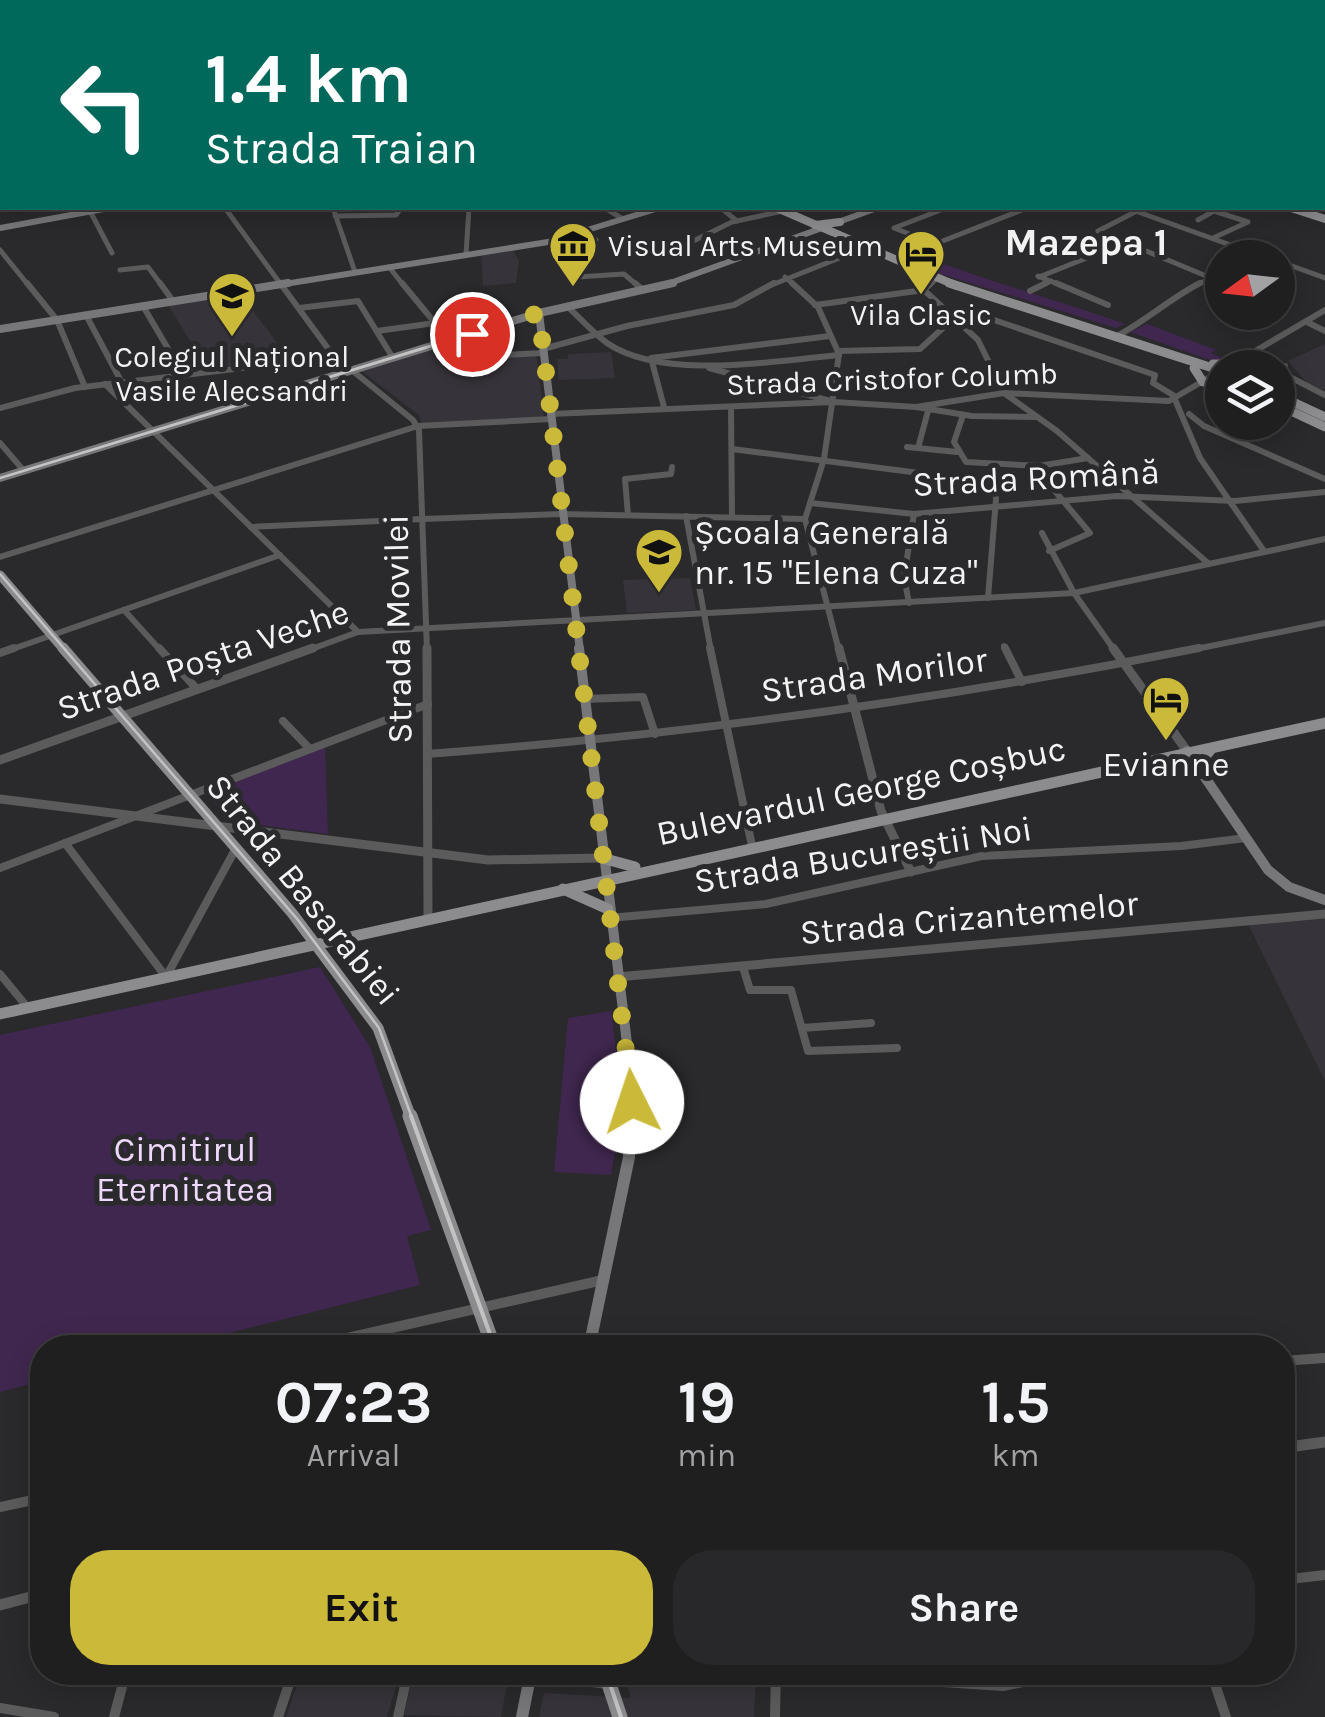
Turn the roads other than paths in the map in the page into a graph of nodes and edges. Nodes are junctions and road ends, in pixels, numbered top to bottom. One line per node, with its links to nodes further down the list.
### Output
1 (96, 210): 16 (main road)
2 (226, 210): 44 (street)
3 (334, 210): 19 (street)
4 (398, 210): 19 (street)
5 (469, 210): 36 (street)
6 (608, 210): 20 (street)
7 (652, 210): 20 (main road)
8 (723, 210): 23 (street)
9 (776, 210): 23 (street)
10 (782, 210): 25 (main road)
11 (871, 210): 24 (main road)
12 (941, 210): 13 (street)
13 (1023, 210)
14 (1211, 210): 18 (street)
15 (1297, 210): 21 (main road)
16 (90, 211): 26 (main road); 35 (street)
17 (1136, 211): 29 (street); 31 (street)
18 (1214, 211): 22 (street); 29 (street)
19 (335, 216): 40 (street)
20 (622, 219): 28 (main road)
21 (1325, 219)
22 (1198, 220)
23 (737, 221): 32 (street)
24 (840, 222): 25 (main road); 27 (main road)
25 (812, 225): 27 (main road)
26 (0, 228)
27 (824, 231): 34 (main road); 46 (main road)
28 (582, 232): 36 (main road); 46 (street)
29 (1214, 238): 30 (street)
30 (1219, 240)
31 (1124, 243): 43 (street); 64 (street)
32 (677, 249)
33 (0, 250): 57 (street)
34 (864, 250): 41 (street); 45 (main road)
35 (112, 253)
36 (466, 254): 37 (main road)
37 (390, 267): 40 (main road); 61 (street)
38 (1295, 267): 42 (street)
39 (120, 270): 48 (street)
40 (355, 272): 44 (main road)
41 (785, 277): 50 (street); 63 (street)
42 (1325, 278)
43 (1051, 282): 47 (street); 49 (street)
44 (282, 284): 48 (main road); 53 (street)
45 (929, 284): 50 (street); 58 (street); 64 (main road); 73 (main road)
46 (642, 290): 52 (main road)
47 (1030, 291)
48 (172, 301): 51 (main road)
49 (1108, 304)
50 (816, 305): 65 (street)
51 (143, 306): 56 (main road); 78 (street)
52 (567, 306): 55 (main road); 63 (street)
53 (299, 308): 61 (street); 70 (street)
54 (1325, 310): 59 (street)
55 (539, 313): 68 (main road); 71 (main road)
56 (86, 315): 57 (main road); 81 (street)
57 (57, 320): 60 (main road); 83 (street)
58 (957, 320): 69 (street); 84 (street); 86 (street)
59 (1306, 322): 62 (street); 67 (street)
60 (0, 328)
61 (377, 331): 71 (street)
62 (1325, 331)
63 (596, 334): 68 (street); 72 (street)
64 (1119, 334): 73 (main road)
65 (830, 336): 69 (street); 72 (street)
66 (469, 349): 68 (street)
67 (1261, 350)
68 (543, 351): 96 (main road)
69 (838, 353): 76 (street); 87 (street)
70 (337, 357): 77 (street); 78 (street)
71 (393, 358): 77 (main road)
72 (652, 358): 76 (street); 90 (street)
73 (1199, 366): 74 (main road); 75 (main road); 80 (main road)
74 (1205, 367)
75 (1205, 367)
76 (709, 368): 87 (street)
77 (354, 370): 100 (street); 102 (main road)
78 (184, 376): 81 (street)
79 (1295, 379): 85 (street)
80 (1203, 382): 86 (street)
81 (122, 383): 82 (street)
82 (105, 384): 83 (street); 102 (street)
83 (85, 386): 92 (street)
84 (1004, 394): 86 (street, Strada Cristofor Columb); 91 (street, Strada Cristofor Columb); 98 (street)
85 (1325, 394)
86 (1174, 400): 120 (street)
87 (834, 402): 89 (street, Strada Cristofor Columb); 91 (street, Strada Cristofor Columb); 109 (street)
88 (1295, 404): 99 (main road)
89 (731, 406): 90 (street, Strada Cristofor Columb); 106 (street)
90 (664, 407): 96 (street, Strada Cristofor Columb)
91 (916, 407): 93 (street)
92 (0, 408)
93 (928, 410): 97 (street); 105 (street)
94 (1295, 413): 101 (main road)
95 (1189, 414): 115 (street)
96 (550, 416): 100 (street, Strada Cristofor Columb); 124 (main road)
97 (963, 416): 98 (street); 107 (street)
98 (1036, 417): 108 (street)
99 (1325, 417)
100 (418, 426): 117 (street); 130 (street, Strada Movilei)
101 (1325, 427)
102 (154, 431): 113 (main road); 117 (street)
103 (0, 443): 113 (street)
104 (907, 447): 105 (street)
105 (918, 448): 107 (street)
106 (732, 449): 109 (street); 128 (street)
107 (957, 452): 110 (street)
108 (1088, 458): 111 (street); 119 (street)
109 (824, 459): 116 (street); 122 (street)
110 (993, 464): 111 (street); 116 (street)
111 (1034, 466): 121 (street)
112 (672, 468): 126 (street)
113 (24, 471): 114 (main road)
114 (0, 478)
115 (1325, 479)
116 (997, 483): 123 (street)
117 (211, 488): 131 (street); 137 (street)
118 (1325, 492): 120 (street, Strada Română)
119 (1132, 497): 120 (street, Strada Română); 121 (street, Strada Română); 138 (street)
120 (1230, 500): 135 (street)
121 (1062, 501): 123 (street, Strada Română); 134 (street)
122 (810, 503): 125 (street, Strada Română); 129 (street)
123 (999, 510): 125 (street, Strada Română); 141 (street)
124 (560, 514): 126 (street); 130 (street); 146 (main road)
125 (914, 514): 142 (street)
126 (628, 515): 127 (street)
127 (686, 516): 128 (street); 145 (street)
128 (732, 517): 129 (street)
129 (805, 518): 143 (street)
130 (423, 519): 131 (street); 148 (street, Strada Movilei)
131 (251, 527): 136 (street)
132 (1042, 533): 134 (street)
133 (1325, 539): 135 (street, Strada Poșta Veche)
134 (1050, 551): 140 (street)
135 (1264, 551): 138 (street, Strada Poșta Veche)
136 (280, 555): 144 (street); 149 (street)
137 (0, 556)
138 (1209, 564): 140 (street, Strada Poșta Veche)
139 (0, 575): 150 (main road, Strada Basarabiei)
140 (1074, 593): 141 (street, Strada Poșta Veche); 153 (street)
141 (988, 598): 142 (street, Strada Poșta Veche)
142 (910, 603): 143 (street, Strada Poșta Veche)
143 (827, 607): 145 (street, Strada Poșta Veche); 158 (street)
144 (124, 610): 150 (street); 155 (street)
145 (702, 613): 146 (street, Strada Poșta Veche); 162 (street)
146 (573, 620): 148 (street, Strada Poșta Veche); 156 (main road)
147 (1325, 622): 153 (street, Strada Morilor)
148 (426, 627): 149 (street, Strada Poșta Veche); 157 (street, Strada Movilei)
149 (358, 632): 155 (street, Strada Poșta Veche)
150 (52, 635): 152 (street); 159 (main road, Strada Basarabiei)
151 (1004, 646): 154 (street)
152 (0, 652)
153 (1126, 666): 154 (street, Strada Morilor); 167 (street)
154 (1022, 682): 158 (street, Strada Morilor)
155 (197, 689): 159 (street, Strada Poșta Veche)
156 (582, 699): 163 (street); 164 (main road)
157 (428, 704): 166 (street); 168 (street, Strada Movilei)
158 (854, 704): 162 (street, Strada Morilor); 175 (street)
159 (122, 716): 170 (street, Strada Poșta Veche); 172 (main road, Strada Basarabiei)
160 (282, 721): 166 (street)
161 (1325, 722): 165 (main road, Bulevardul George Coșbuc)
162 (724, 724): 163 (street, Strada Morilor); 179 (street)
163 (655, 734): 164 (street, Strada Morilor)
164 (588, 742): 168 (street, Strada Morilor); 182 (main road)
165 (1214, 746): 167 (main road, Bulevardul George Coșbuc); 171 (main road)
166 (309, 748): 172 (street)
167 (1188, 752): 169 (main road, Bulevardul George Coșbuc); 171 (main road)
168 (428, 754): 181 (street, Strada Movilei)
169 (1152, 759): 171 (main road); 175 (main road, Bulevardul George Coșbuc)
170 (0, 760)
171 (1200, 771): 177 (main road)
172 (187, 794): 174 (street); 176 (main road, Strada Basarabiei)
173 (0, 799): 174 (street)
174 (128, 817): 176 (street); 178 (street)
175 (884, 817): 179 (main road, Bulevardul George Coșbuc); 185 (street)
176 (216, 826): 180 (main road, Strada Basarabiei); 181 (street)
177 (1246, 838): 185 (street, Strada Bucureștii Noi); 188 (main road)
178 (65, 843): 183 (street); 199 (street)
179 (752, 846): 184 (main road, Bulevardul George Coșbuc)
180 (236, 848): 192 (main road, Strada Basarabiei); 199 (street)
181 (428, 853): 182 (street); 191 (street, Strada Movilei)
182 (602, 858): 184 (main road); 186 (main road)
183 (0, 868)
184 (649, 868): 186 (main road, Bulevardul George Coșbuc)
185 (911, 872): 189 (street, Strada Bucureștii Noi)
186 (604, 878): 187 (main road, Bulevardul George Coșbuc); 189 (main road)
187 (559, 888): 189 (main road); 191 (main road, Bulevardul George Coșbuc)
188 (1325, 900)
189 (608, 913): 200 (main road)
190 (1325, 914): 197 (street, Strada Crizantemelor)
191 (428, 918): 193 (main road, Bulevardul George Coșbuc)
192 (304, 928): 194 (main road, Strada Basarabiei); 195 (main road)
193 (349, 935): 194 (main road, Bulevardul George Coșbuc); 196 (main road)
194 (315, 942): 195 (main road, Bulevardul George Coșbuc); 196 (main road, Strada Basarabiei)
195 (283, 950): 196 (main road); 199 (main road, Bulevardul George Coșbuc)
196 (328, 959): 207 (main road, Strada Basarabiei)
197 (742, 966): 200 (street, Strada Crizantemelor); 204 (street)
198 (0, 974): 201 (street)
199 (166, 976): 201 (main road, Bulevardul George Coșbuc)
200 (617, 977): 206 (main road)
201 (28, 1008): 202 (main road, Bulevardul George Coșbuc)
202 (0, 1014)
203 (871, 1023): 204 (street)
204 (802, 1028): 205 (street)
205 (896, 1048)
206 (603, 1280): 207 (street); 210 (main road)
207 (480, 1307): 208 (street); 209 (main road, Strada Basarabiei)
208 (360, 1335)
209 (490, 1335)
210 (592, 1335)
211 (1325, 1358): 212 (street)
212 (1295, 1361)
213 (1325, 1442): 214 (street)
214 (1295, 1446)
215 (30, 1501): 216 (street)
216 (0, 1507)
217 (1325, 1575): 218 (street)
218 (1295, 1578)
219 (30, 1597): 220 (street)
220 (0, 1605)
221 (123, 1685): 230 (street)
222 (289, 1685): 231 (street)
223 (405, 1685): 232 (street)
224 (529, 1685): 233 (main road)
225 (609, 1685): 234 (main road)
226 (776, 1685): 235 (street)
227 (1215, 1685): 236 (street)
228 (0, 1708): 229 (street)
229 (54, 1717)
230 (114, 1717)
231 (278, 1717)
232 (398, 1717)
233 (522, 1717)
234 (620, 1717)
235 (775, 1717)
236 (1226, 1717)

